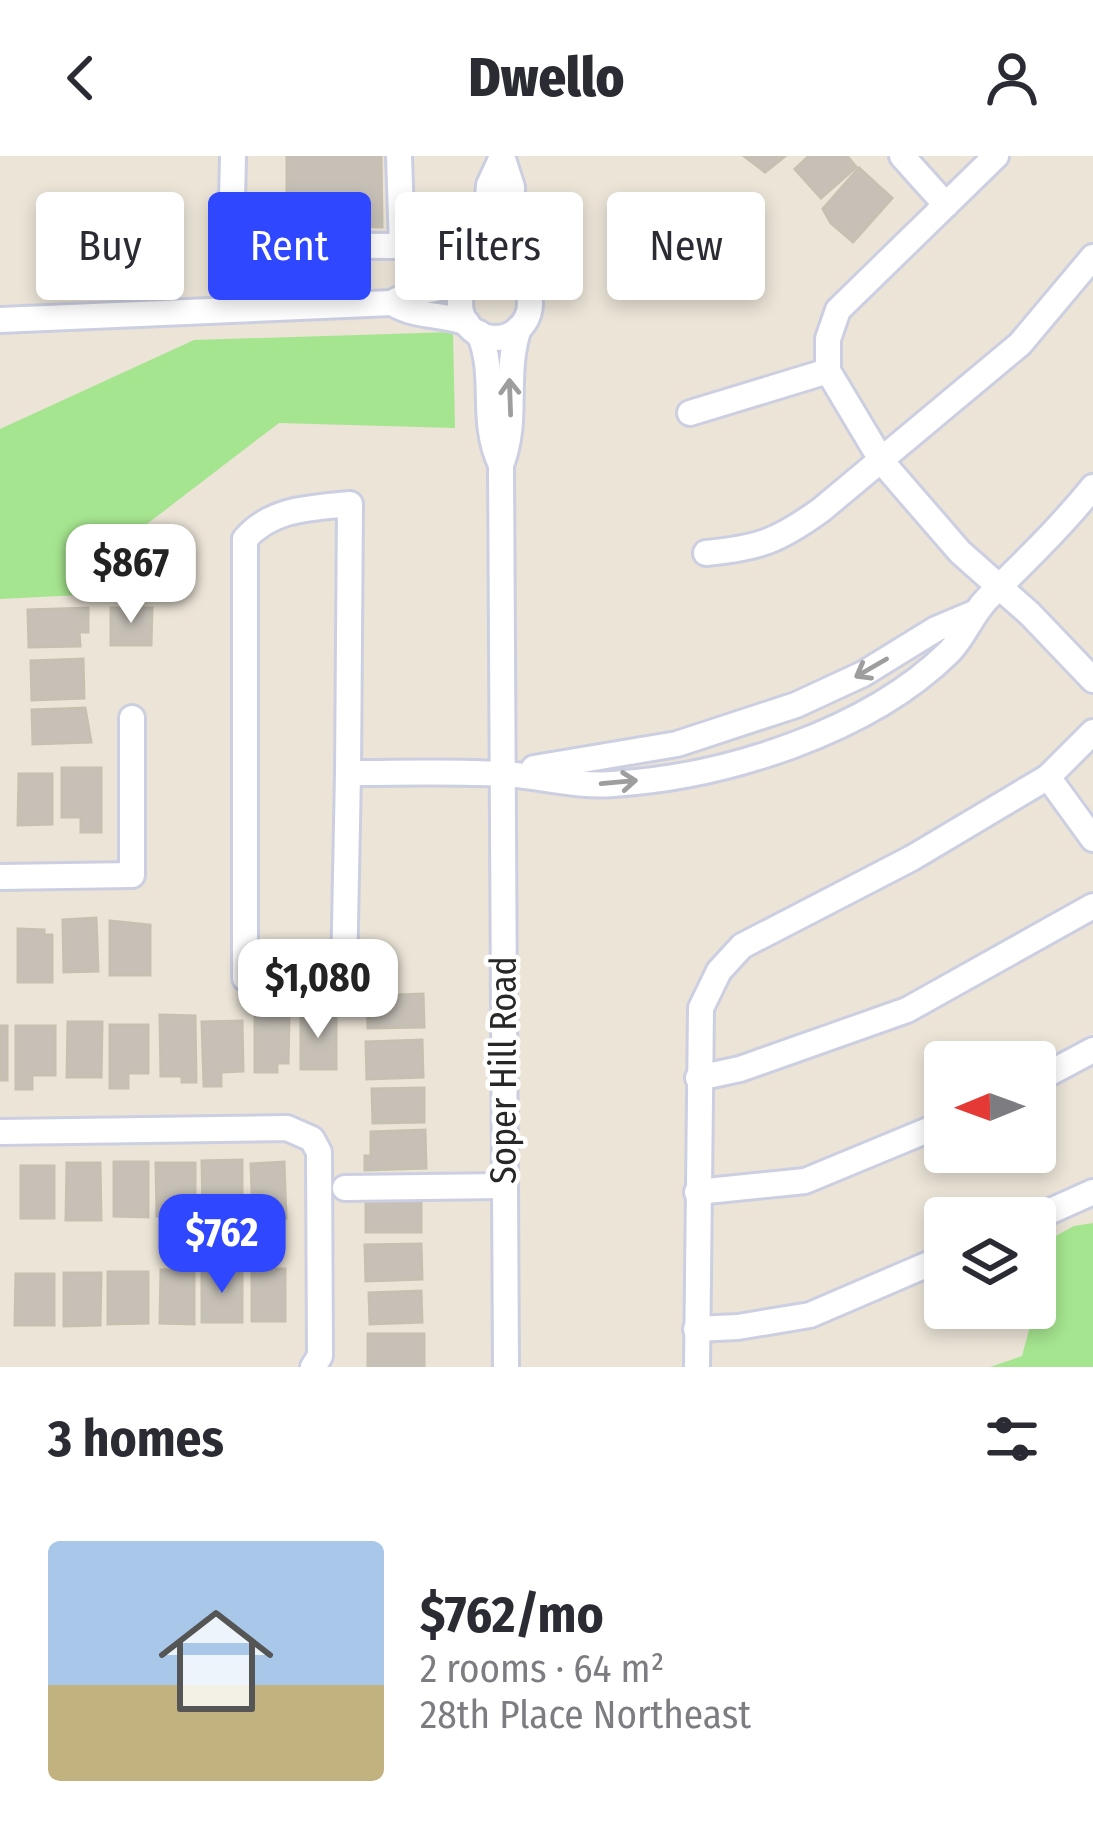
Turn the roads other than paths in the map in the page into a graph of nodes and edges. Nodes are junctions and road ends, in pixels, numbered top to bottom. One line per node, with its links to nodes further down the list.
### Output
1 (233, 156): 2 (street)
2 (399, 156)
3 (502, 156): 6 (street); 7 (street)
4 (902, 156): 8 (street)
5 (996, 156): 8 (street)
6 (488, 192)
7 (512, 192)
8 (946, 205): 17 (street)
9 (1093, 256): 19 (street)
10 (397, 300): 13 (street)
11 (460, 300): 15 (street)
12 (529, 300): 16 (street)
13 (392, 303): 14 (street); 15 (street)
14 (0, 320)
15 (473, 328): 16 (street); 20 (street)
16 (519, 328): 20 (street, one-way to 16)
17 (829, 371): 18 (street); 19 (street)
18 (690, 413)
19 (883, 463): 22 (street); 23 (street)
20 (501, 465): 31 (street, Soper Hill Road)
21 (1093, 487): 23 (street)
22 (706, 553)
23 (999, 587): 24 (street); 25 (street)
24 (974, 613): 26 (street, one-way to 26); 29 (street)
25 (1093, 680)
26 (764, 716): 29 (street); 31 (street)
27 (132, 718): 34 (street)
28 (1093, 732): 32 (street)
29 (781, 749): 31 (street, one-way to 29)
30 (348, 773): 30 (street); 31 (street)
31 (503, 774): 41 (street, Soper Hill Road)
32 (1048, 777): 33 (street); 38 (street)
33 (1093, 838)
34 (0, 877)
35 (1093, 906): 38 (street)
36 (1093, 1051): 37 (street)
37 (1056, 1070)
38 (698, 1078): 43 (street)
39 (0, 1132): 48 (street)
40 (924, 1132): 43 (street)
41 (505, 1186): 42 (street); 49 (street, Soper Hill Road)
42 (345, 1188)
43 (698, 1192): 47 (street)
44 (1093, 1192): 45 (street)
45 (1056, 1209)
46 (924, 1266): 47 (street)
47 (696, 1328): 50 (street)
48 (316, 1362)
49 (506, 1367)
50 (697, 1367)

